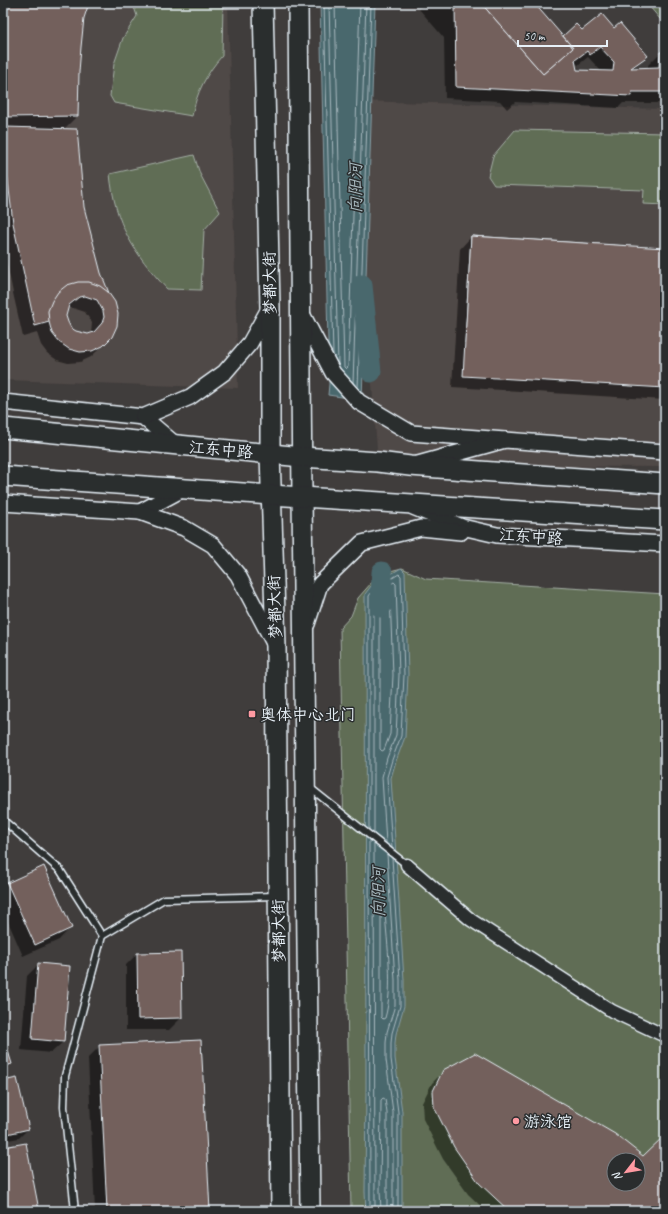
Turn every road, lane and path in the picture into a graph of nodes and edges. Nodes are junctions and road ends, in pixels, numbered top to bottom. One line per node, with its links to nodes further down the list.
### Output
1 (263, 3): 3 (main road, 梦都大街)
2 (298, 3): 4 (main road, 梦都大街)
3 (270, 307): 6 (street); 11 (main road, 梦都大街)
4 (301, 312): 8 (street); 12 (main road, 梦都大街)
5 (3, 402): 6 (street)
6 (143, 417): 9 (street, 江东中路)
7 (3, 428): 9 (main road, 江东中路)
8 (505, 440): 10 (street, 江东中路); 13 (street, 江东中路)
9 (176, 445): 11 (main road, 江东中路)
10 (665, 452)
11 (270, 453): 12 (main road, 江东中路); 17 (main road, 梦都大街)
12 (302, 457): 13 (main road, 江东中路); 18 (main road, 梦都大街)
13 (410, 466): 15 (main road, 江东中路)
14 (3, 476): 16 (main road, 江东中路)
15 (665, 484)
16 (183, 489): 17 (main road, 江东中路); 21 (street)
17 (271, 495): 18 (main road, 江东中路); 26 (main road, 梦都大街)
18 (302, 497): 20 (main road, 江东中路); 25 (main road, 梦都大街)
19 (3, 503): 21 (street)
20 (402, 503): 22 (main road, 江东中路); 23 (street, 江东中路)
21 (140, 512): 26 (street)
22 (665, 520)
23 (497, 535): 24 (street, 江东中路); 25 (street)
24 (665, 544)
25 (303, 634): 27 (main road, 梦都大街)
26 (276, 647): 30 (main road, 梦都大街)
27 (305, 783): 29 (lane); 35 (main road, 梦都大街)
28 (3, 820): 31 (lane)
29 (407, 865): 32 (street)
30 (278, 896): 31 (lane); 34 (main road, 梦都大街)
31 (102, 936): 33 (lane)
32 (665, 1036)
33 (75, 1211)
34 (281, 1211)
35 (310, 1211)

